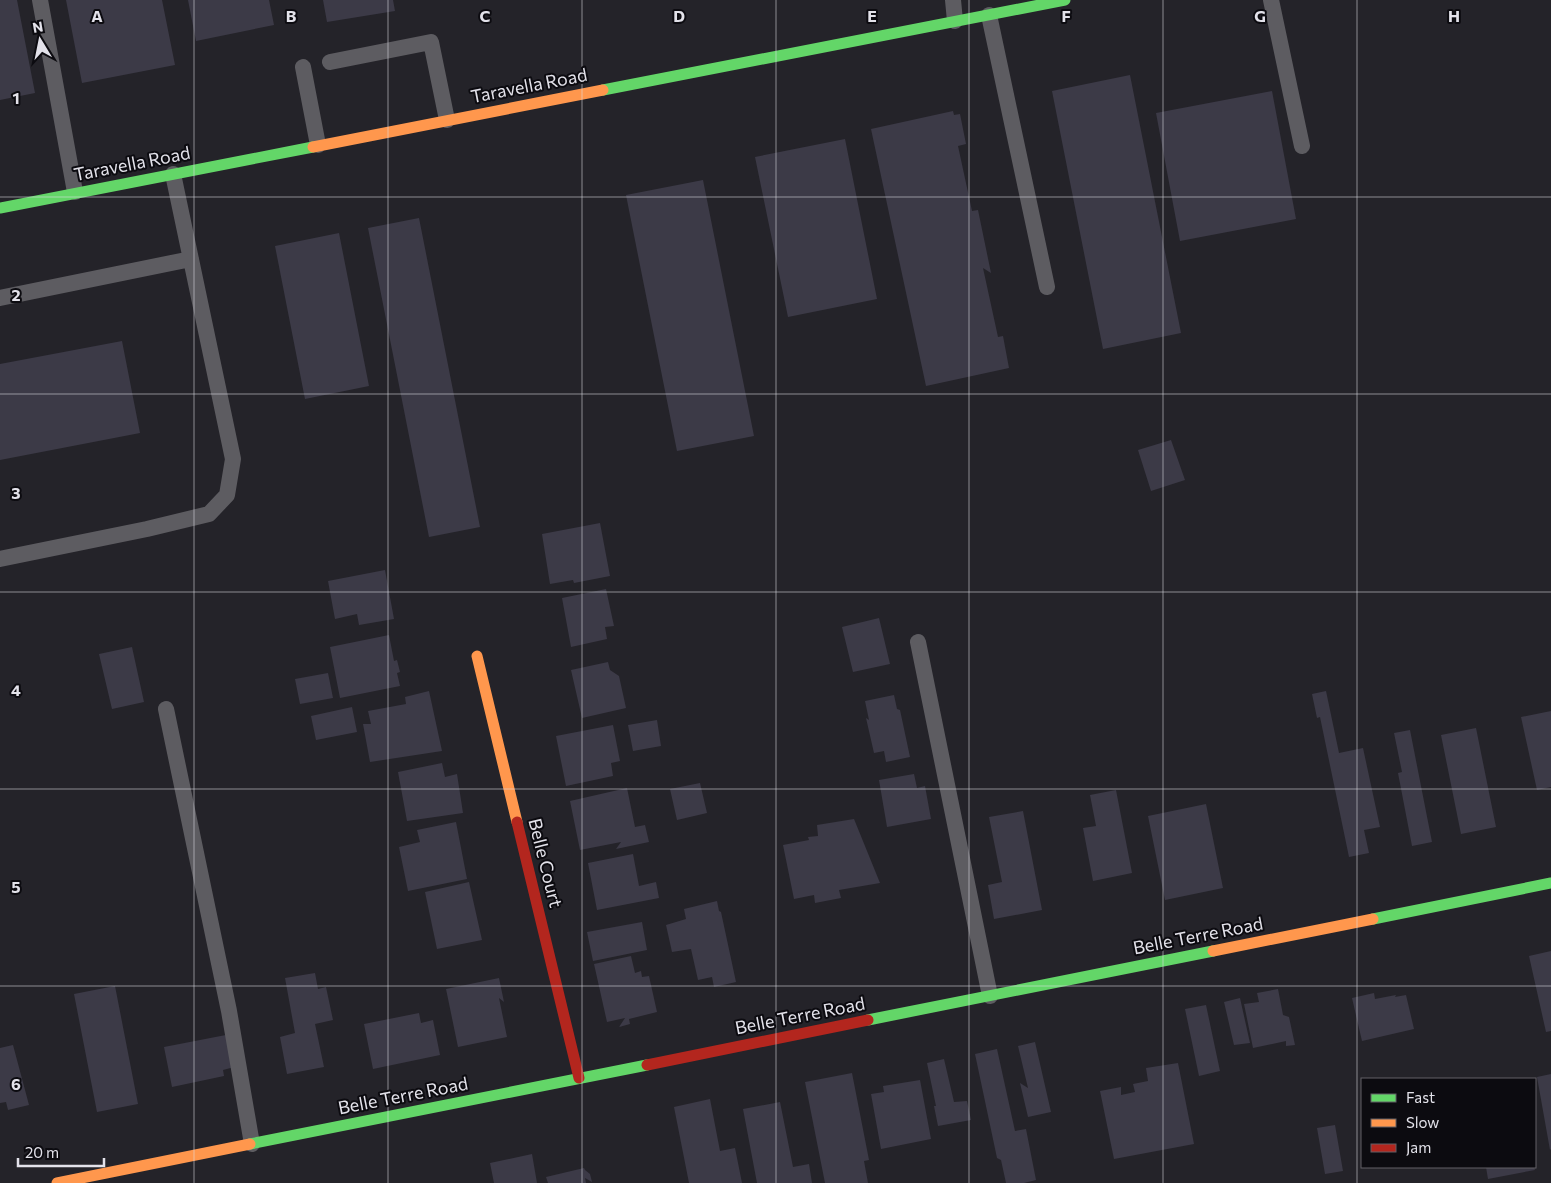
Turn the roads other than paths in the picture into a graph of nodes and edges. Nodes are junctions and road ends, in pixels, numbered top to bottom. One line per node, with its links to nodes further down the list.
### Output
1 (40, 0): 13 (lane)
2 (953, 0): 6 (lane)
3 (1065, 0): 5 (street, Taravella Road)
4 (1272, 0): 11 (lane)
5 (989, 15): 6 (street, Taravella Road); 16 (lane)
6 (956, 21): 9 (street, Taravella Road)
7 (330, 62): 9 (lane)
8 (303, 67): 10 (lane)
9 (447, 120): 10 (street, Taravella Road)
10 (318, 145): 12 (street, Taravella Road)
11 (1302, 146)
12 (173, 174): 13 (street, Taravella Road); 15 (lane)
13 (76, 192): 14 (street, Taravella Road)
14 (0, 208)
15 (191, 259): 17 (lane); 18 (lane)
16 (1047, 287)
17 (0, 298)
18 (0, 559)
19 (918, 642): 23 (lane)
20 (478, 656): 24 (street, Belle Court)
21 (166, 709): 25 (lane)
22 (1551, 883): 23 (street, Belle Terre Road)
23 (990, 996): 24 (street, Belle Terre Road)
24 (580, 1078): 25 (street, Belle Terre Road)
25 (252, 1144): 26 (street, Belle Terre Road)
26 (57, 1183)

